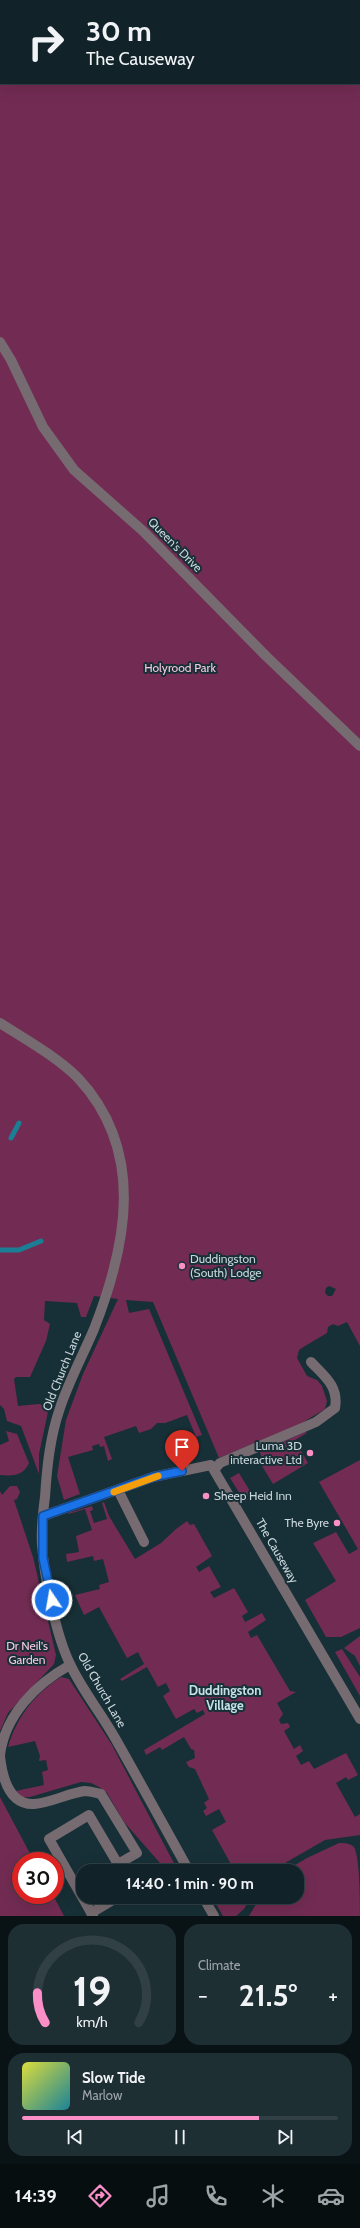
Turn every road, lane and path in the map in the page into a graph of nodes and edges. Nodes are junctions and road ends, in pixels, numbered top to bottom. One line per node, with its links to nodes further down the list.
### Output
1 (0, 342): 2 (street, Queen's Drive)
2 (360, 746)
3 (0, 1023): 7 (street, Old Church Lane)
4 (311, 1362): 5 (street)
5 (214, 1470): 6 (street); 10 (street, The Causeway)
6 (118, 1490): 7 (street); 8 (street)
7 (43, 1516): 9 (street, Old Church Lane)
8 (144, 1542)
9 (70, 1665): 11 (street); 14 (street, Old Church Lane)
10 (360, 1719)
11 (0, 1756): 13 (street)
12 (118, 1864): 15 (street)
13 (125, 1864)
14 (185, 1864)
15 (76, 1886)
16 (86, 1904): 19 (street)
17 (107, 1904): 19 (street)
18 (207, 1904): 20 (street)
19 (92, 1914)
20 (214, 1916)

